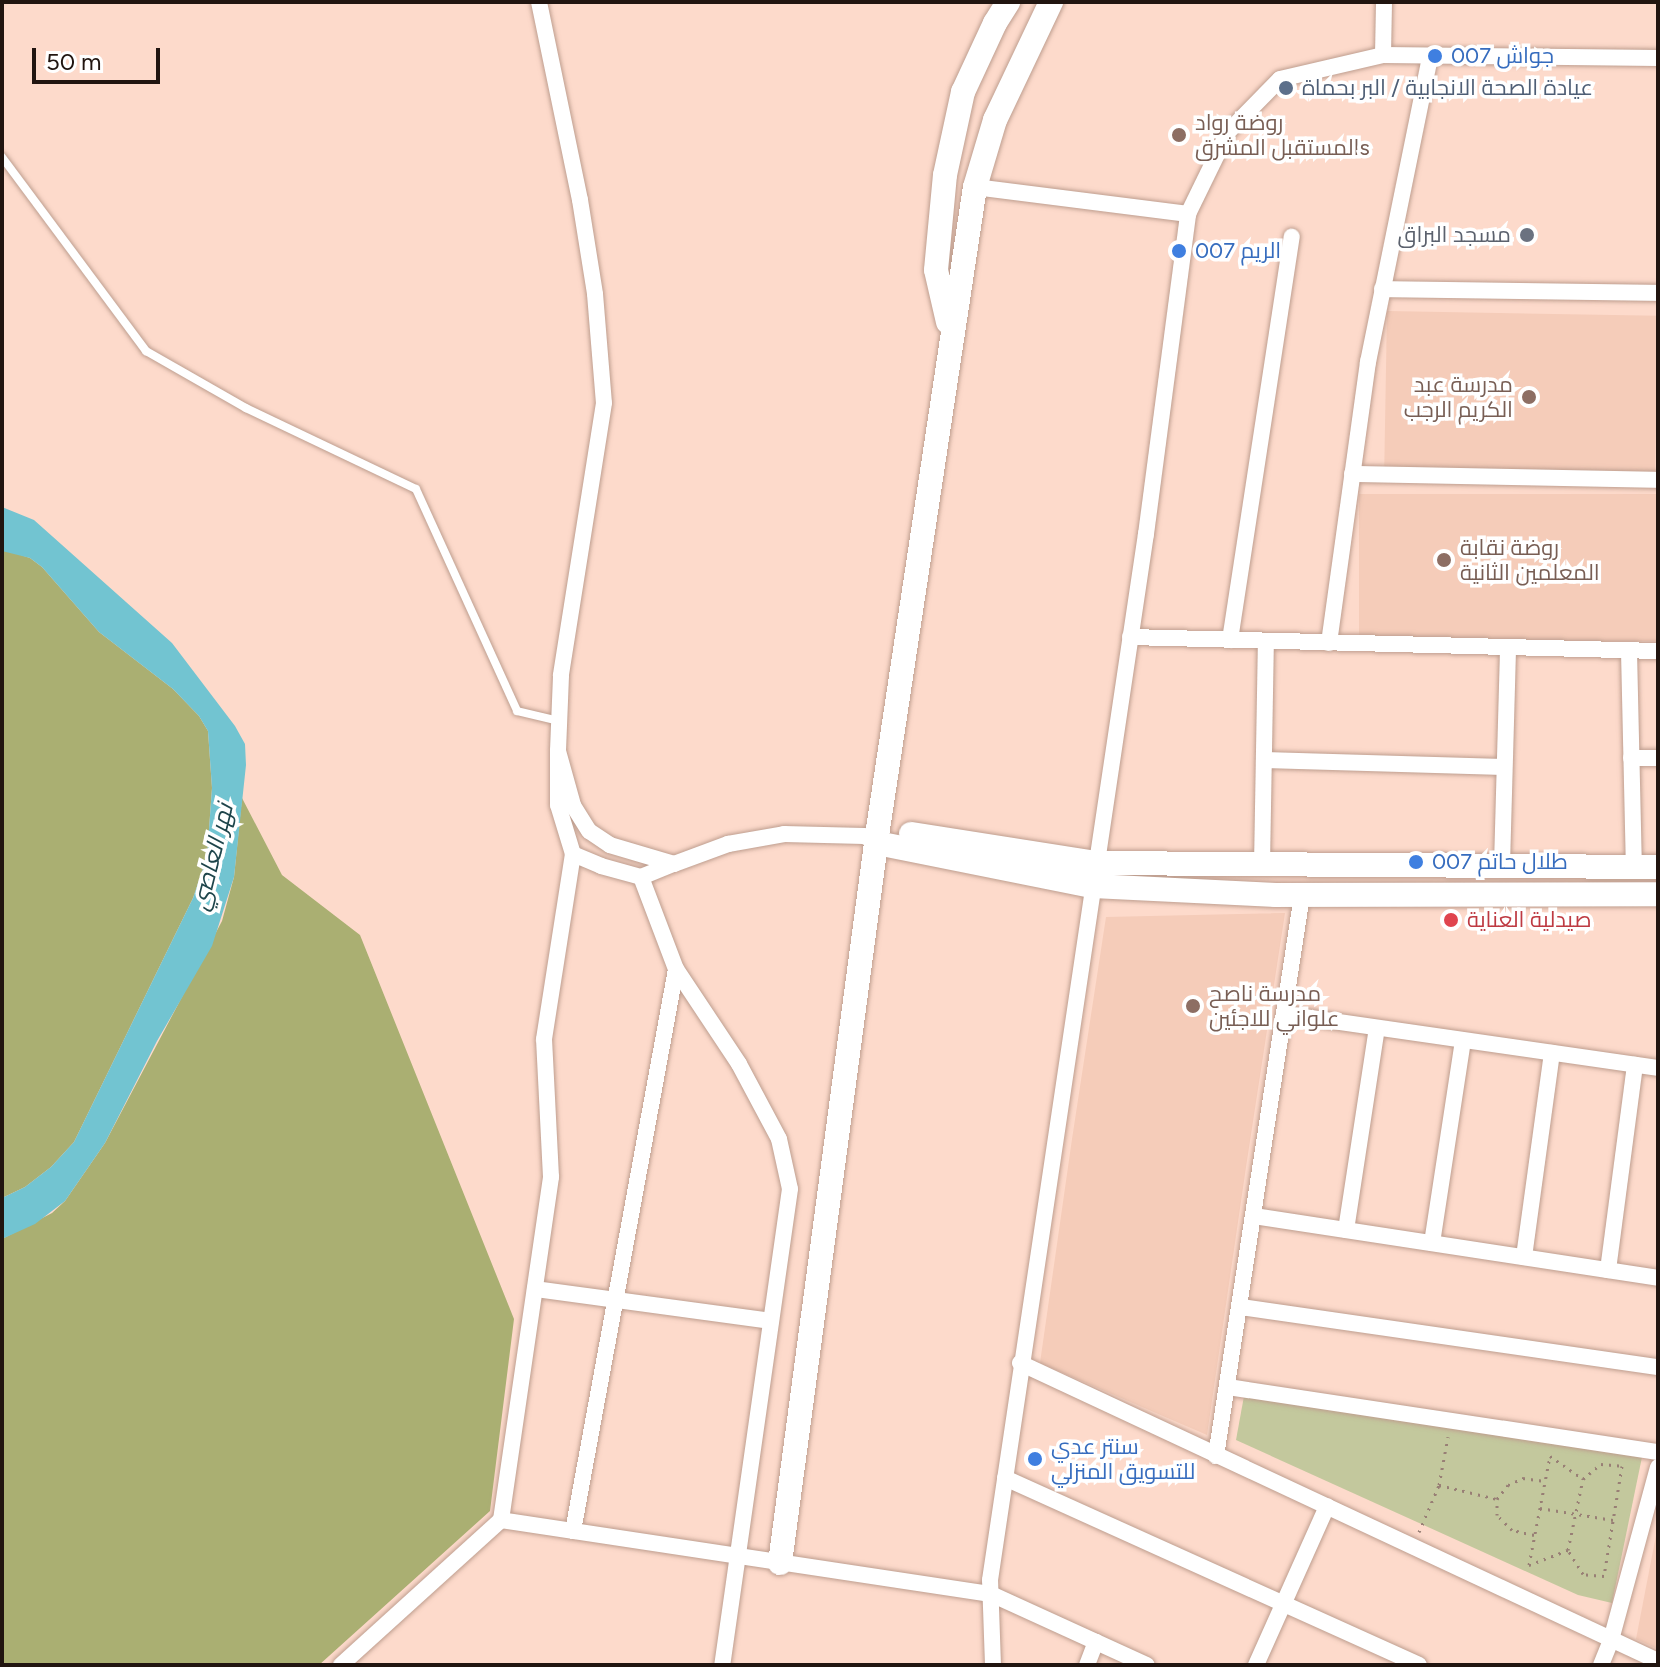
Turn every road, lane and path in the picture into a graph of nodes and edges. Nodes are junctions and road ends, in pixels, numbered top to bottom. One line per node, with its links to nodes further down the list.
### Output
1 (539, 2): 24 (street)
2 (1008, 2): 14 (main road)
3 (1051, 2): 9 (main road)
4 (1384, 2): 5 (street)
5 (1383, 55): 6 (street); 10 (street)
6 (1430, 58): 7 (street); 12 (street)
7 (1658, 58)
8 (2, 157): 24 (lane)
9 (975, 187): 10 (street); 14 (main road)
10 (1188, 214): 17 (street)
11 (1292, 237): 18 (street)
12 (1382, 289): 13 (street); 15 (street)
13 (1658, 293)
14 (951, 336): 30 (main road)
15 (1352, 474): 16 (street); 20 (street)
16 (1658, 480)
17 (1130, 637): 18 (street); 36 (street)
18 (1230, 640): 19 (street)
19 (1266, 641): 20 (street); 28 (street)
20 (1329, 643): 21 (street)
21 (1508, 648): 22 (street); 29 (street)
22 (1629, 651): 23 (street); 26 (street)
23 (1658, 651)
24 (559, 721): 25 (street)
25 (558, 751): 31 (street); 32 (street)
26 (1631, 758): 27 (street); 35 (street)
27 (1658, 758)
28 (1264, 760): 29 (street); 33 (street)
29 (1504, 767): 34 (street)
30 (873, 836): 32 (street); 36 (main road); 79 (main road)
31 (573, 854): 37 (street); 53 (street)
32 (674, 864): 37 (street)
33 (1262, 865): 34 (main road); 36 (main road)
34 (1502, 865): 35 (main road)
35 (1646, 866)
36 (1094, 874): 39 (main road); 57 (street)
37 (641, 877): 40 (street)
38 (1658, 894): 39 (main road)
39 (1302, 895): 41 (street)
40 (676, 969): 54 (street); 56 (street)
41 (1284, 1014): 42 (street); 47 (street)
42 (1377, 1028): 43 (street); 48 (street)
43 (1463, 1040): 44 (street); 49 (street)
44 (1552, 1053): 45 (street); 50 (street)
45 (1635, 1065): 46 (street); 51 (street)
46 (1658, 1068)
47 (1254, 1216): 48 (street); 55 (street)
48 (1346, 1230): 49 (street)
49 (1432, 1243): 50 (street)
50 (1524, 1257): 51 (street)
51 (1608, 1270): 52 (street)
52 (1658, 1278)
53 (535, 1289): 54 (street); 72 (street)
54 (616, 1300): 56 (street); 74 (street)
55 (1241, 1307): 58 (street); 59 (street)
56 (771, 1321): 78 (street)
57 (1020, 1363): 62 (street); 64 (street)
58 (1658, 1367)
59 (1228, 1387): 60 (street); 62 (street)
60 (1451, 1421): 61 (street); 67 (path)
61 (1658, 1452)
62 (1216, 1456): 69 (street)
63 (1658, 1467): 82 (street)
64 (1005, 1478): 80 (street); 81 (street)
65 (1583, 1479): 66 (path); 71 (path); 73 (path)
66 (1545, 1481): 68 (path); 70 (path)
67 (1439, 1485): 68 (path); 76 (path)
68 (1497, 1499): 75 (path)
69 (1327, 1506): 76 (street); 81 (street)
70 (1540, 1508): 71 (path); 75 (path)
71 (1576, 1513): 73 (path); 77 (path)
72 (501, 1520): 74 (street); 85 (street)
73 (1613, 1520): 77 (path)
74 (573, 1531): 78 (street)
75 (1535, 1535): 77 (path)
76 (1413, 1547): 82 (street)
77 (1568, 1550)
78 (735, 1556): 79 (street); 86 (street)
79 (780, 1563): 80 (street)
80 (991, 1594): 83 (street); 87 (street)
81 (1284, 1603): 90 (street); 91 (street)
82 (1611, 1640): 84 (street); 92 (street)
83 (1096, 1642): 88 (street); 89 (street)
84 (1658, 1661)
85 (341, 1665)
86 (722, 1665)
87 (993, 1665)
88 (1087, 1665)
89 (1147, 1665)
90 (1256, 1665)
91 (1419, 1665)
92 (1601, 1665)

